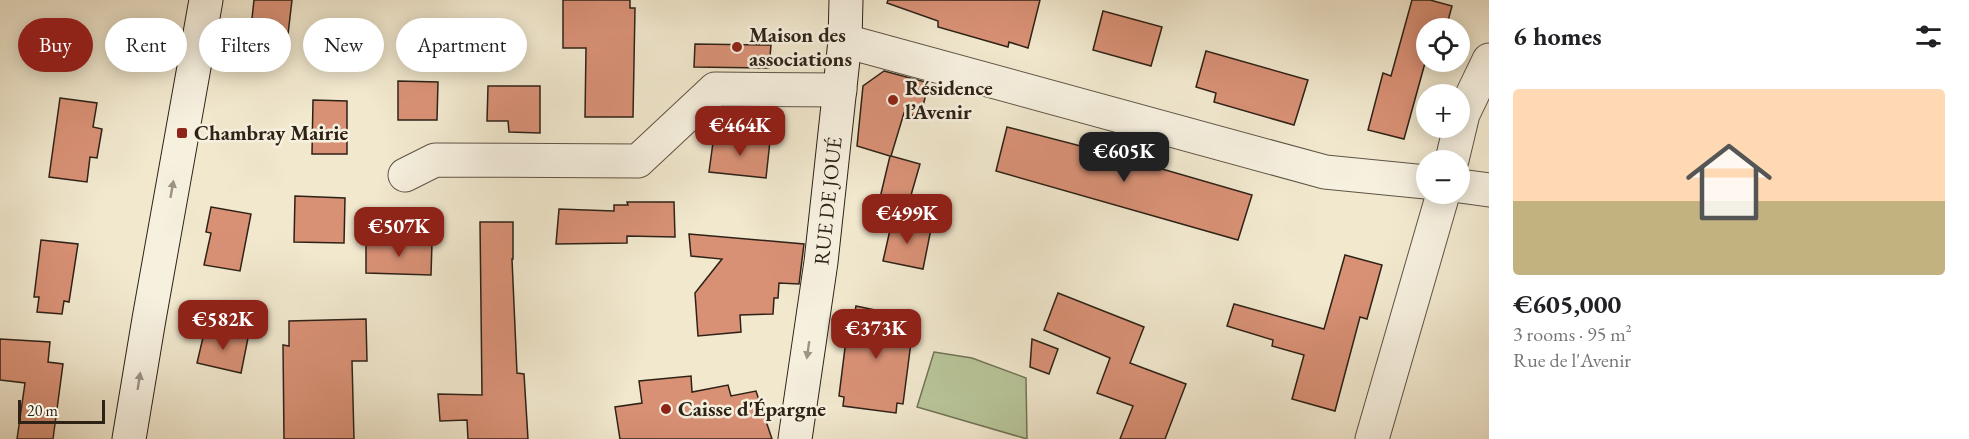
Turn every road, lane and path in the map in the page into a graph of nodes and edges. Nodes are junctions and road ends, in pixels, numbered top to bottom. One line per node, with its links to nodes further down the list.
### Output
1 (206, 0): 12 (street, one-way to 1)
2 (846, 0): 3 (street, RUE DE JOUÉ)
3 (845, 41): 5 (street, RUE DE JOUÉ); 8 (street)
4 (1489, 60): 6 (street)
5 (840, 90): 7 (street); 13 (street, RUE DE JOUÉ, one-way to 13)
6 (1454, 150)
7 (405, 176)
8 (1416, 181)
9 (1470, 187): 10 (street)
10 (1489, 190)
11 (1440, 204): 14 (street)
12 (129, 439)
13 (795, 439)
14 (1372, 439)

